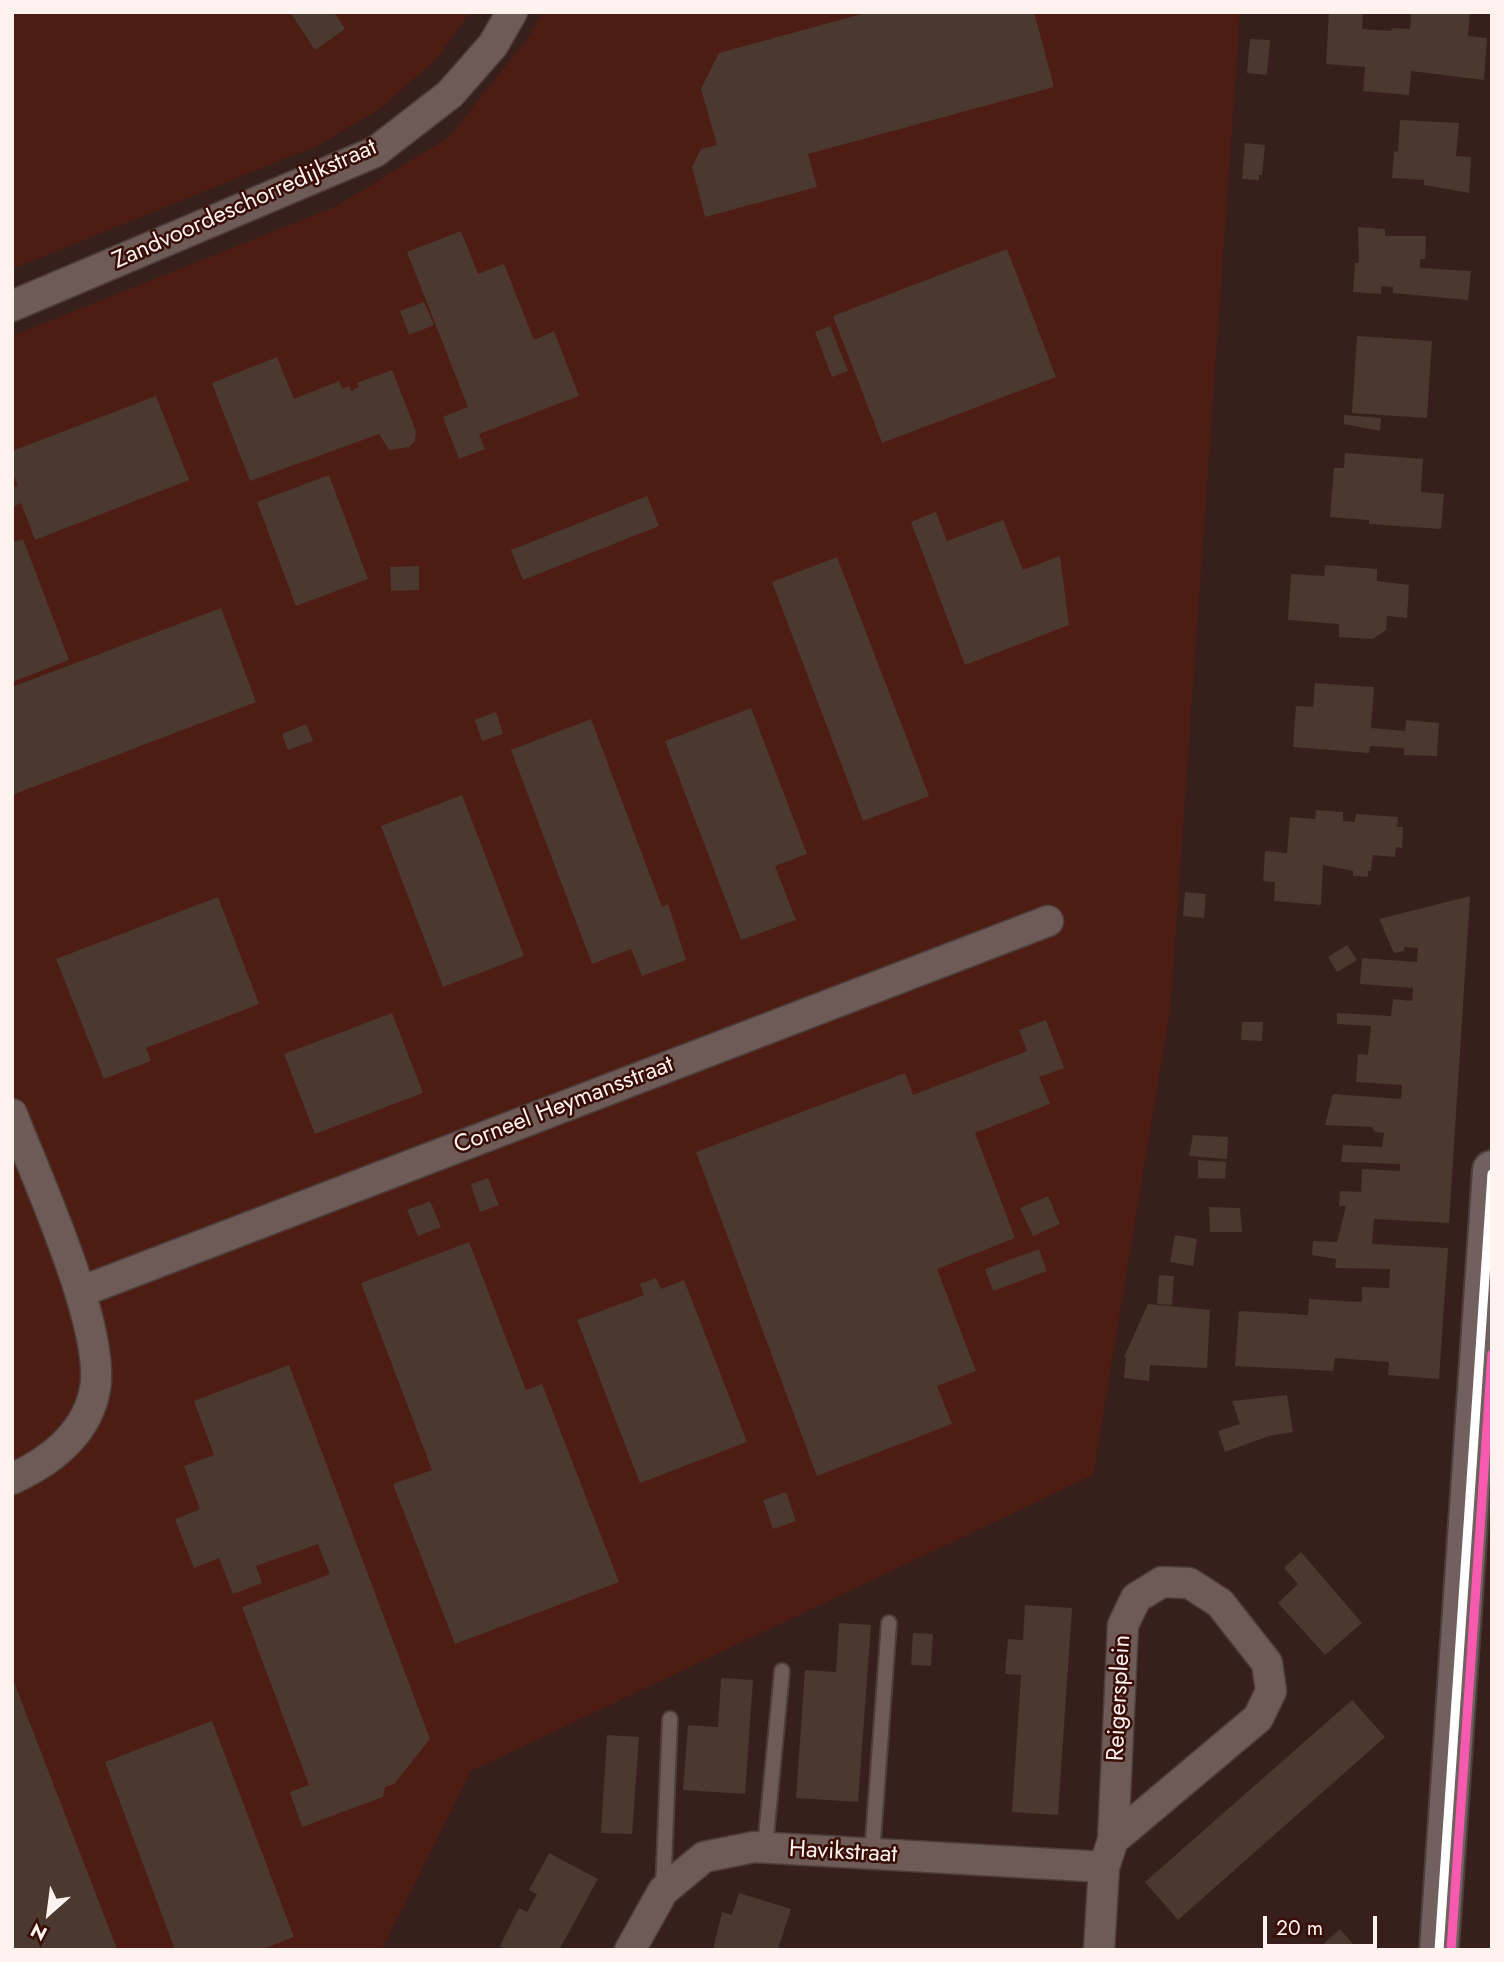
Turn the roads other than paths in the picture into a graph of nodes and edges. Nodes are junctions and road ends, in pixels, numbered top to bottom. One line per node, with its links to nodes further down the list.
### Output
1 (512, 12): 2 (street, Zandvoordeschorredijkstraat)
2 (12, 306)
3 (1048, 920): 6 (street, Corneel Heymansstraat)
4 (12, 1114): 6 (street)
5 (1492, 1170): 8 (main road)
6 (80, 1292): 7 (street)
7 (12, 1479)
8 (1481, 1500): 18 (main road)
9 (889, 1623): 13 (lane)
10 (782, 1671): 12 (lane)
11 (670, 1719): 15 (lane)
12 (765, 1848): 13 (street, Havikstraat); 15 (street, Havikstraat)
13 (872, 1854): 14 (street, Havikstraat)
14 (1109, 1854): 14 (street, Reigersplein); 17 (street, Reigersplein)
15 (663, 1891): 16 (street, Havikstraat)
16 (630, 1950)
17 (1099, 1950)
18 (1439, 1950)

